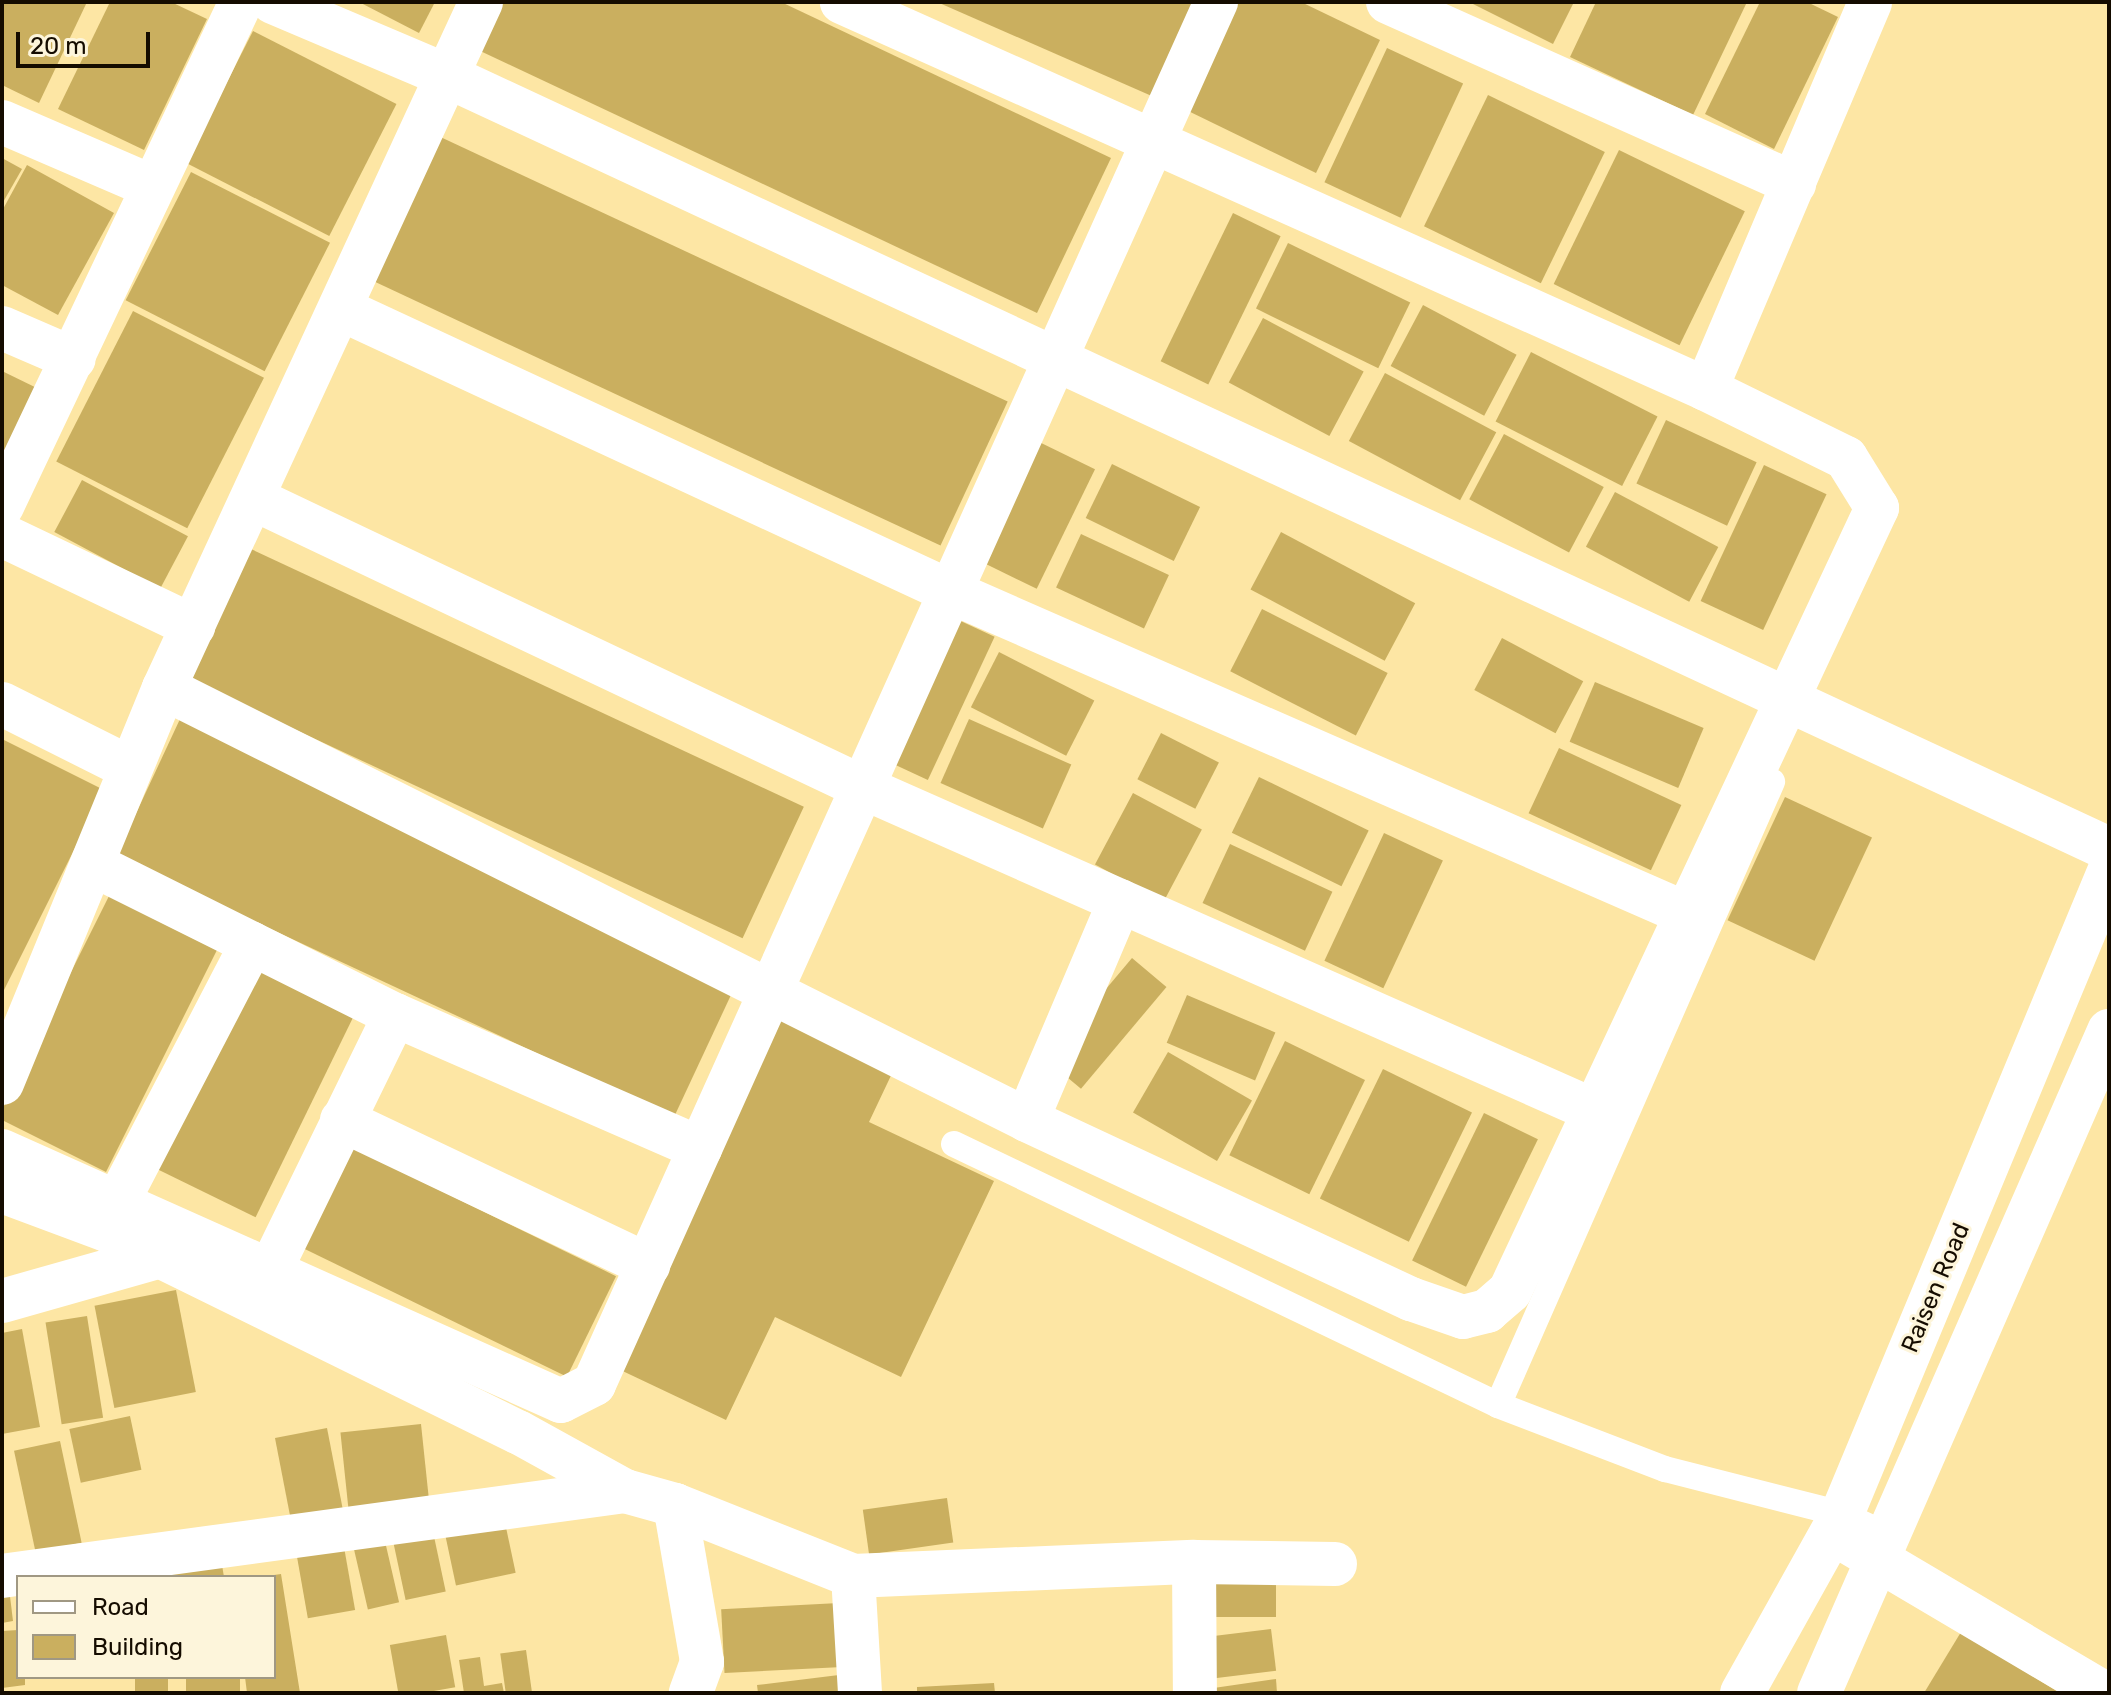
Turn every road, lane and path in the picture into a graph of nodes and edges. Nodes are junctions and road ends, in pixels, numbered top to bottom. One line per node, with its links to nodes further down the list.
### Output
1 (241, 2): 12 (street)
2 (273, 2): 8 (street)
3 (481, 2): 8 (street)
4 (842, 2): 10 (street)
5 (1216, 2): 10 (street)
6 (1388, 2): 11 (street)
7 (1870, 2): 11 (street)
8 (445, 75): 13 (street); 15 (street)
9 (2, 122): 12 (street)
10 (1150, 144): 15 (street); 17 (street)
11 (1794, 184): 17 (street)
12 (153, 187): 16 (street)
13 (341, 309): 18 (street); 21 (street)
14 (2, 328): 16 (street)
15 (1053, 358): 21 (street); 24 (street)
16 (74, 359): 19 (street)
17 (1706, 389): 24 (street)
18 (254, 499): 22 (street); 28 (street)
19 (2, 506)
20 (2, 535): 22 (street)
21 (951, 592): 28 (street); 33 (street)
22 (193, 626): 23 (street)
23 (164, 688): 27 (street); 35 (street)
24 (1784, 703): 29 (street); 33 (street)
25 (2, 704): 27 (street)
26 (1780, 764): 51 (lane)
27 (130, 768): 30 (street)
28 (862, 787): 32 (street); 35 (street)
29 (2109, 849)
30 (94, 865): 34 (street); 38 (street)
31 (2109, 872): 54 (street, Raisen Road)
32 (1120, 901): 39 (street); 41 (street)
33 (1687, 914): 39 (street)
34 (252, 944): 36 (street); 46 (street)
35 (769, 988): 41 (street); 43 (street)
36 (395, 1015): 40 (street); 43 (street)
37 (2109, 1031): 55 (street)
38 (2, 1083)
39 (1595, 1111): 41 (street)
40 (342, 1120): 48 (street); 49 (street)
41 (1027, 1120)
42 (954, 1144): 51 (lane)
43 (700, 1148): 48 (street)
44 (2, 1151): 46 (street)
45 (2, 1191): 47 (street)
46 (118, 1201): 49 (street)
47 (158, 1257): 50 (street); 52 (street)
48 (648, 1265): 49 (street)
49 (270, 1271)
50 (2, 1301)
51 (1498, 1405): 54 (lane)
52 (625, 1491): 53 (street); 58 (street)
53 (675, 1505): 59 (street); 60 (street)
54 (1838, 1523): 55 (street); 63 (street, Raisen Road)
55 (1887, 1547): 64 (street); 65 (street)
56 (1194, 1562): 57 (street); 59 (street); 62 (street)
57 (1335, 1564)
58 (2, 1576)
59 (853, 1576): 61 (street)
60 (691, 1693)
61 (860, 1693)
62 (1195, 1693)
63 (1742, 1693)
64 (1819, 1693)
65 (2104, 1693)

